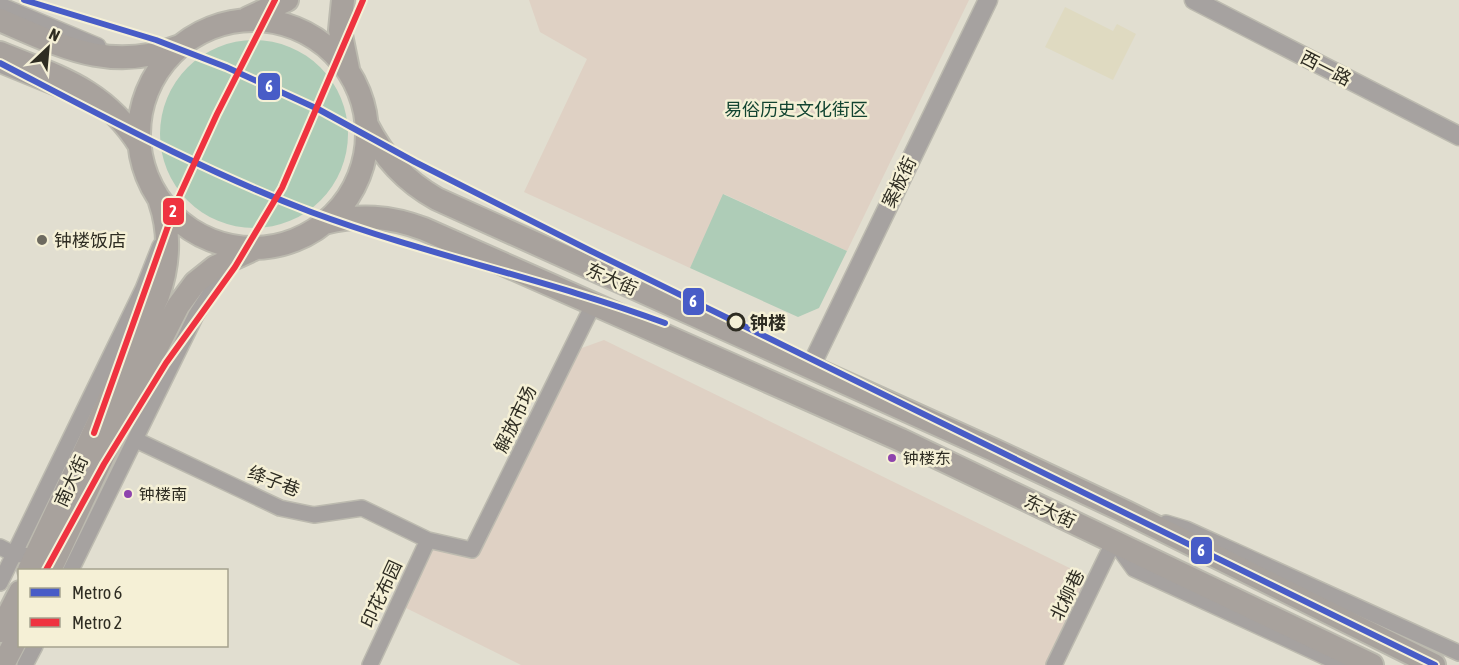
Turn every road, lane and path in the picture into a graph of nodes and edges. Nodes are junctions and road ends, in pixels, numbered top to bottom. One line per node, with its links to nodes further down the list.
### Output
1 (287, 0): 7 (main road)
2 (343, 0): 12 (main road)
3 (988, 0): 22 (street, 案板街)
4 (1194, 0): 15 (street, 西一路)
5 (0, 4): 10 (street)
6 (0, 20): 10 (main road)
7 (233, 22): 8 (main road); 12 (main road)
8 (182, 45): 10 (main road); 16 (main road)
9 (0, 53): 13 (main road)
10 (145, 56)
11 (0, 65): 13 (street)
12 (350, 73): 14 (main road)
13 (120, 117): 16 (main road)
14 (367, 125): 18 (main road); 22 (main road, 东大街)
15 (1459, 136)
16 (140, 146): 17 (main road, 南大街)
17 (154, 189): 19 (main road); 29 (main road, 南大街)
18 (324, 223): 19 (main road); 21 (main road, 东大街)
19 (269, 246): 20 (main road, 南大街)
20 (237, 254): 23 (street); 29 (main road, 南大街)
21 (593, 305): 26 (main road, 东大街); 28 (street, 解放市场)
22 (811, 366): 24 (main road, 东大街)
23 (136, 440): 25 (street, 绛子巷); 30 (street)
24 (1126, 512): 37 (street); 44 (main road, 东大街)
25 (428, 540): 28 (street, 绛子巷); 40 (street, 印花布园)
26 (1114, 541): 41 (street, 北柳巷); 42 (street); 43 (main road, 东大街)
27 (0, 547): 29 (street)
28 (472, 550)
29 (32, 563)
30 (72, 569)
31 (18, 572): 32 (street)
32 (0, 583)
33 (18, 596): 34 (main road)
34 (0, 631)
35 (18, 636): 38 (main road)
36 (34, 647): 39 (street)
37 (1459, 653)
38 (3, 665)
39 (25, 665)
40 (370, 665)
41 (1054, 665)
42 (1343, 665)
43 (1372, 665)
44 (1434, 665)

